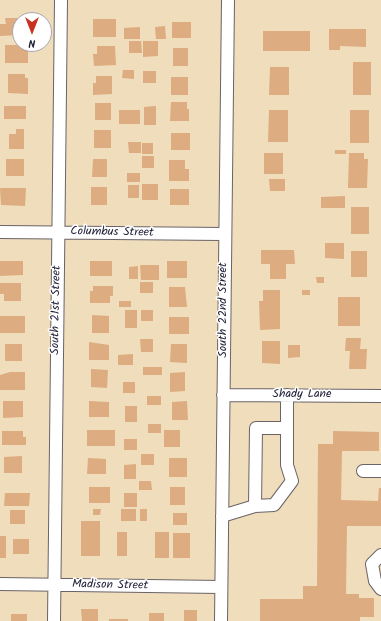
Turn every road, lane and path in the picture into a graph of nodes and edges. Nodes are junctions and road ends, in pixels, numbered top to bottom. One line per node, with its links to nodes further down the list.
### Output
1 (61, 0): 4 (street, South 21st Street)
2 (228, 0): 5 (street, South 22nd Street)
3 (0, 232): 4 (street, Columbus Street)
4 (58, 232): 5 (street, Columbus Street); 16 (street, South 21st Street)
5 (224, 234): 6 (street, South 22nd Street)
6 (223, 395): 7 (street, Shady Lane); 13 (street, South 22nd Street)
7 (287, 395): 8 (street, Shady Lane); 9 (street)
8 (381, 396)
9 (287, 428): 12 (street); 12 (street)
10 (363, 471): 11 (street)
11 (381, 471)
12 (255, 506): 13 (street)
13 (222, 516): 17 (street, South 22nd Street)
14 (381, 555): 18 (street)
15 (0, 584): 16 (street, Madison Street)
16 (54, 585): 17 (street, Madison Street); 19 (street, South 21st Street)
17 (221, 587): 20 (street, South 22nd Street)
18 (381, 589)
19 (54, 621)
20 (221, 621)

